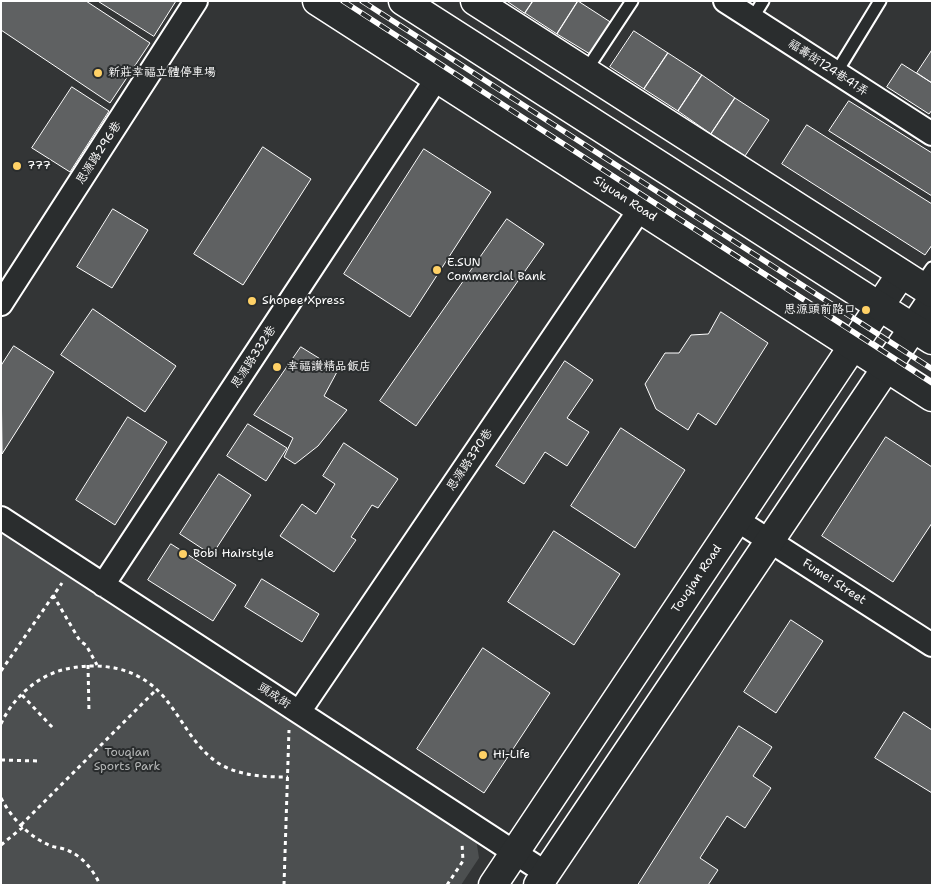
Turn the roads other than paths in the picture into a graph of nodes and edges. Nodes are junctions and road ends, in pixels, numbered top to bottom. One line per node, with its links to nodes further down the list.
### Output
1 (196, 1): 15 (street, 思源路296巷)
2 (318, 1): 11 (main road, Siyuan Road)
3 (403, 1): 16 (main road)
4 (475, 1): 9 (main road)
5 (632, 1): 9 (lane)
6 (725, 1): 8 (street, 福壽街124巷41弄)
7 (880, 1): 10 (lane)
8 (758, 10): 10 (street, 福壽街124巷41弄)
9 (586, 72): 14 (main road)
10 (836, 73): 12 (street, 福壽街124巷41弄)
11 (437, 78): 13 (main road, Siyuan Road); 24 (street, 思源路332巷)
12 (931, 132)
13 (640, 209): 18 (main road, Siyuan Road); 26 (street, 思源路370巷)
14 (923, 284): 16 (main road, Touqian Road); 17 (main road)
15 (1, 304)
16 (880, 307): 17 (main road); 18 (main road, Touqian Road)
17 (922, 334): 19 (main road)
18 (854, 346): 19 (main road, Siyuan Road); 22 (main road, Touqian Road)
19 (886, 367): 20 (main road, Siyuan Road); 23 (main road)
20 (932, 396)
21 (1, 518): 24 (street, 頭成街)
22 (737, 520): 23 (street, Fumei Street); 27 (main road, Touqian Road)
23 (770, 541): 25 (street, Fumei Street); 28 (main road)
24 (103, 585): 26 (street, 頭成街)
25 (932, 645)
26 (294, 721): 27 (street, 頭成街)
27 (515, 852): 28 (street, 頭成街); 29 (main road, Touqian Road)
28 (542, 879)
29 (493, 885)

